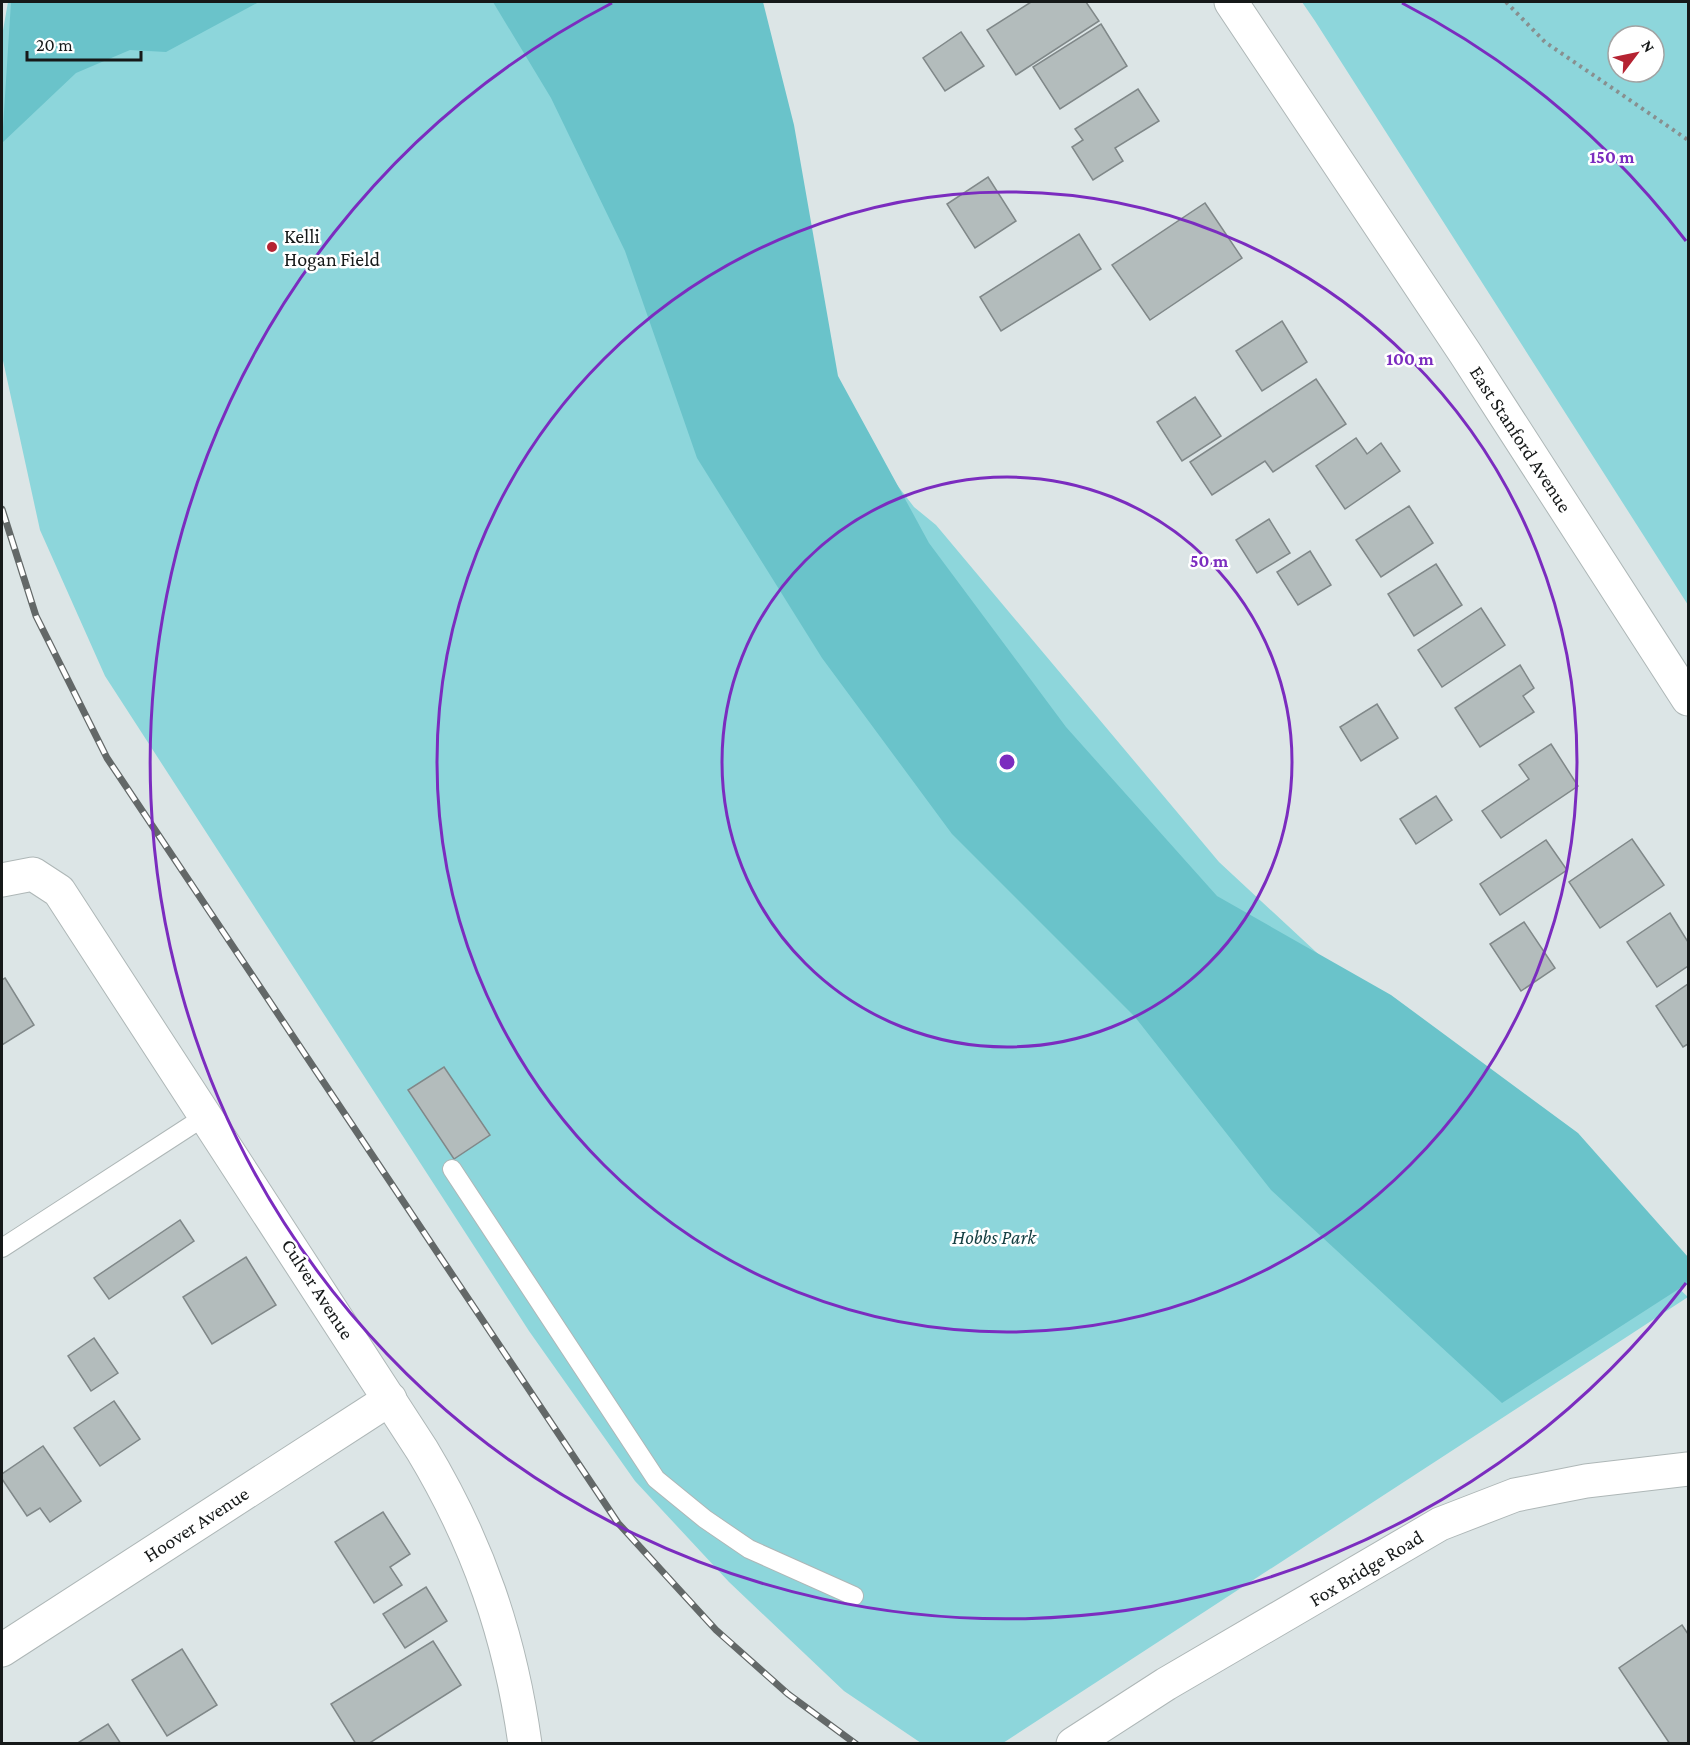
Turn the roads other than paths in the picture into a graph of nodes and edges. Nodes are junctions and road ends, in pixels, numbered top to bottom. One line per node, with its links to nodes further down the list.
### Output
1 (1231, 2): 2 (street, East Stanford Avenue)
2 (1689, 699)
3 (17, 877): 4 (street, Culver Avenue)
4 (204, 1117): 6 (lane); 7 (street, Culver Avenue)
5 (452, 1168): 9 (lane)
6 (2, 1248)
7 (390, 1399): 10 (street, Hoover Avenue); 11 (street, Culver Avenue)
8 (1689, 1469): 12 (street, Fox Bridge Road)
9 (854, 1596)
10 (2, 1650)
11 (525, 1743)
12 (1073, 1743)

